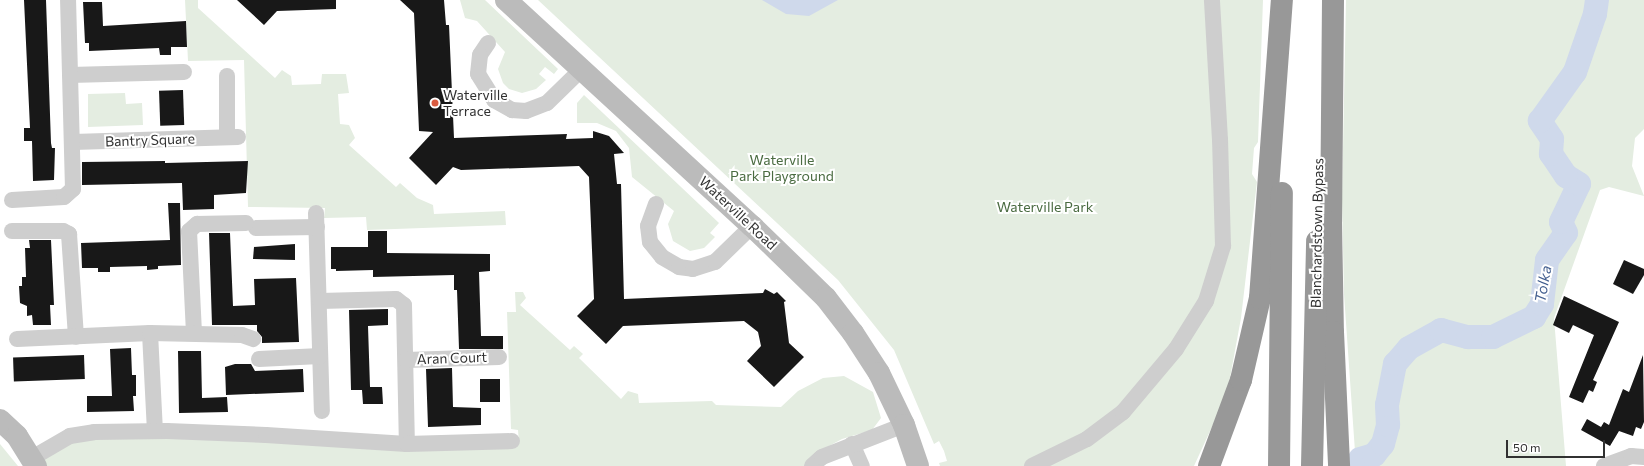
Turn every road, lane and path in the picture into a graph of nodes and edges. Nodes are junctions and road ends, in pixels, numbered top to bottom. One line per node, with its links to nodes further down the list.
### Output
1 (68, 0): 10 (street)
2 (506, 0): 8 (street, Waterville Road)
3 (1212, 0): 40 (street)
4 (1283, 0): 41 (highway); 42 (highway)
5 (1323, 0): 43 (highway, Blanchardstown Bypass)
6 (1333, 0): 44 (highway)
7 (488, 43): 8 (street)
8 (582, 69): 15 (street, Waterville Road)
9 (184, 72): 10 (street)
10 (70, 75): 12 (street)
11 (227, 76): 12 (street, Bantry Square)
12 (73, 142): 13 (street)
13 (12, 200)
14 (656, 204): 15 (street)
15 (752, 226): 29 (street, Waterville Road)
16 (12, 232): 20 (street)
17 (320, 301): 19 (street); 23 (street); 26 (street, Aran Court)
18 (150, 333): 19 (street); 20 (street); 30 (street)
19 (194, 333): 21 (street)
20 (76, 337): 22 (street)
21 (253, 339)
22 (17, 340)
23 (320, 356): 25 (street); 27 (street)
24 (499, 357): 26 (street, Aran Court)
25 (259, 359)
26 (406, 360): 32 (street, Aran Court)
27 (322, 411)
28 (0, 420): 35 (street)
29 (904, 425): 33 (street); 39 (street, Waterville Road)
30 (155, 431): 32 (street); 35 (street)
31 (512, 441): 32 (street)
32 (407, 444)
33 (852, 444): 37 (street); 38 (street)
34 (1644, 457): 36 (street)
35 (34, 462)
36 (1606, 465)
37 (812, 466)
38 (862, 466)
39 (918, 466)
40 (1032, 466)
41 (1209, 466)
42 (1279, 466)
43 (1312, 466)
44 (1339, 466)

